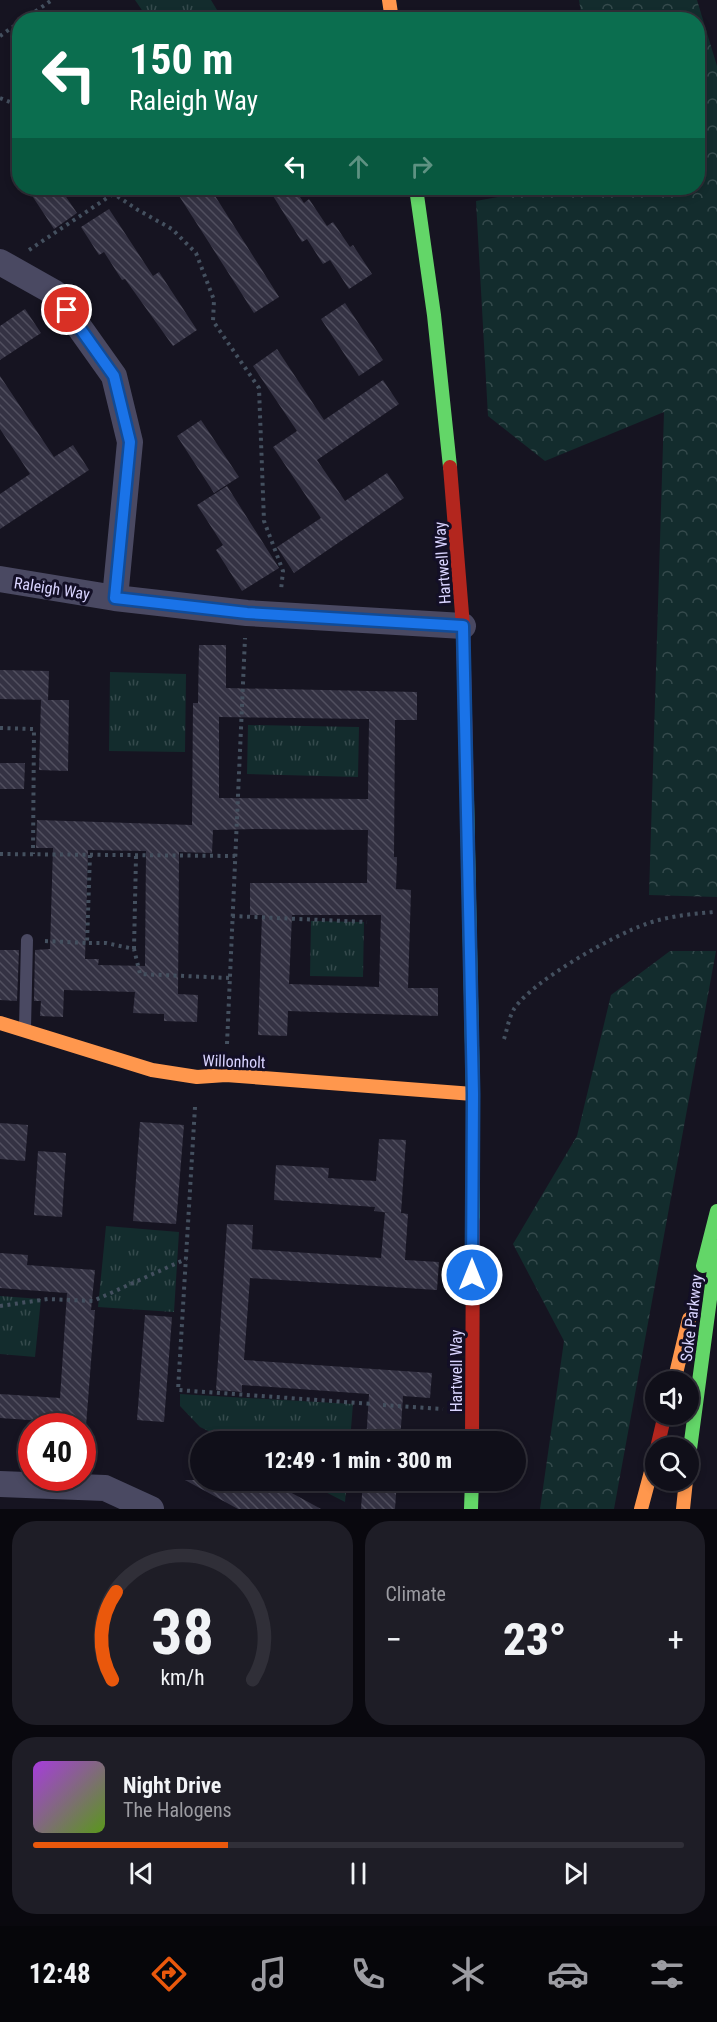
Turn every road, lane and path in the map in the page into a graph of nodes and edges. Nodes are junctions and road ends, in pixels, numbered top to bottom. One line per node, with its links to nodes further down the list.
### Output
1 (52, 0): 2 (path)
2 (35, 12)
3 (111, 195): 6 (path)
4 (115, 195): 9 (path)
5 (417, 195): 10 (main road, Hartwell Way)
6 (3, 263): 8 (street)
7 (0, 579): 8 (street, Raleigh Way)
8 (115, 598): 9 (street, Raleigh Way)
9 (257, 614): 10 (street, Raleigh Way); 16 (path)
10 (463, 626): 28 (main road, Hartwell Way)
11 (0, 728): 13 (path)
12 (0, 854): 13 (path)
13 (33, 854): 14 (path)
14 (90, 855): 15 (path); 21 (path)
15 (136, 856): 16 (path); 21 (path)
16 (236, 856): 18 (path)
17 (714, 912): 25 (path)
18 (232, 916): 19 (path); 22 (path)
19 (367, 922)
20 (27, 940): 24 (lane)
21 (134, 949): 22 (path)
22 (229, 978): 26 (path)
23 (0, 1023): 24 (main road, Willonholt)
24 (24, 1030): 27 (main road, Willonholt)
25 (502, 1050)
26 (226, 1075): 27 (main road, Willonholt); 28 (main road, Willonholt)
27 (197, 1077): 31 (path)
28 (473, 1094): 36 (main road, Hartwell Way)
29 (717, 1211): 33 (main road)
30 (717, 1247): 38 (main road, Soke Parkway)
31 (186, 1259): 32 (path); 34 (path)
32 (0, 1306)
33 (677, 1371)
34 (373, 1404)
35 (383, 1405): 36 (path)
36 (472, 1411): 37 (main road, Hartwell Way)
37 (472, 1431)
38 (692, 1437)
39 (0, 1485): 43 (street)
40 (471, 1491): 44 (main road)
41 (646, 1491): 45 (main road)
42 (685, 1491): 46 (main road)
43 (151, 1509)
44 (471, 1509)
45 (641, 1509)
46 (683, 1509)

